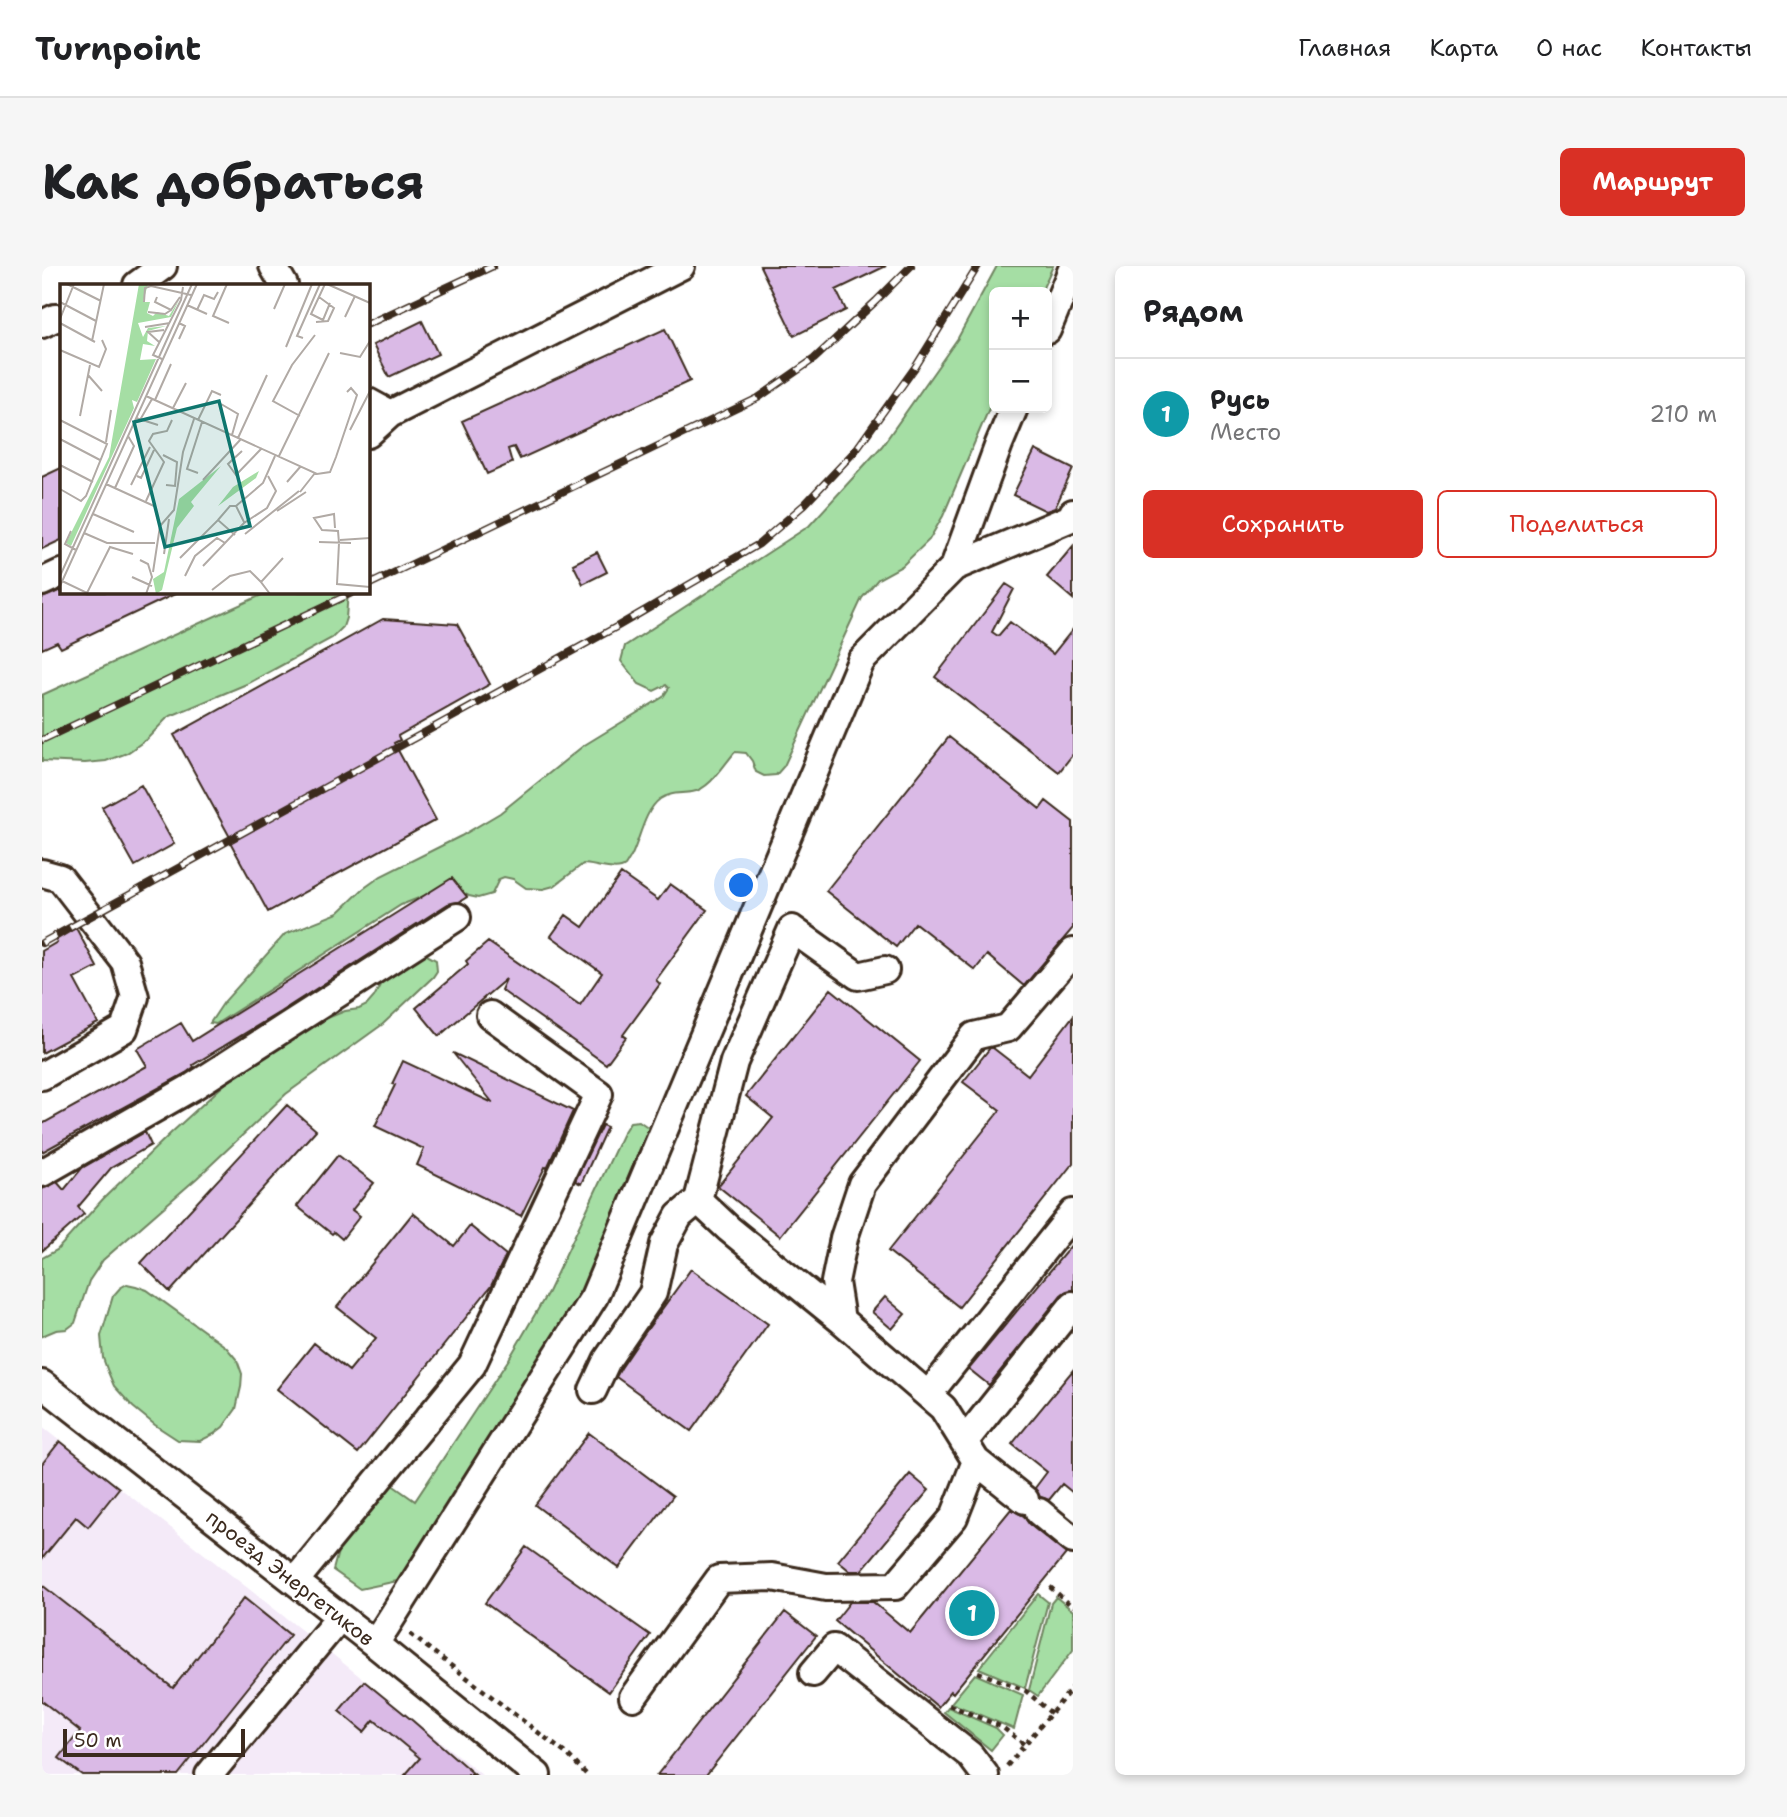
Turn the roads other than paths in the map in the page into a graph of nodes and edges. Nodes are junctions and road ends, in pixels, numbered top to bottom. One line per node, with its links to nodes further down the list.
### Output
1 (163, 266): 5 (street)
2 (273, 266): 6 (street)
3 (681, 266): 10 (street)
4 (1073, 268): 8 (street)
5 (138, 284)
6 (283, 284)
7 (60, 318): 9 (street)
8 (1052, 318)
9 (42, 324)
10 (379, 408): 12 (street)
11 (1012, 413): 14 (street)
12 (369, 432)
13 (1073, 513): 14 (street)
14 (954, 567): 35 (street)
15 (60, 573): 16 (street)
16 (42, 582)
17 (42, 873): 22 (street)
18 (457, 917): 23 (street)
19 (1073, 952): 27 (street)
20 (886, 970): 24 (street)
21 (489, 1015): 33 (street)
22 (42, 1076)
23 (42, 1173)
24 (698, 1200): 27 (street); 29 (street)
25 (1073, 1213): 30 (street)
26 (1073, 1305): 31 (street)
27 (841, 1320): 30 (street)
28 (42, 1384): 33 (street, проезд Энергетиков)
29 (593, 1391)
30 (928, 1395): 31 (street)
31 (970, 1452): 32 (street); 37 (street)
32 (1073, 1540)
33 (295, 1581): 34 (street, проезд Энергетиков)
34 (340, 1617): 35 (street, проезд Энергетиков); 38 (street)
35 (375, 1644): 39 (street, проезд Энергетиков)
36 (813, 1673): 40 (street)
37 (633, 1697)
38 (209, 1775)
39 (537, 1775)
40 (985, 1775)

